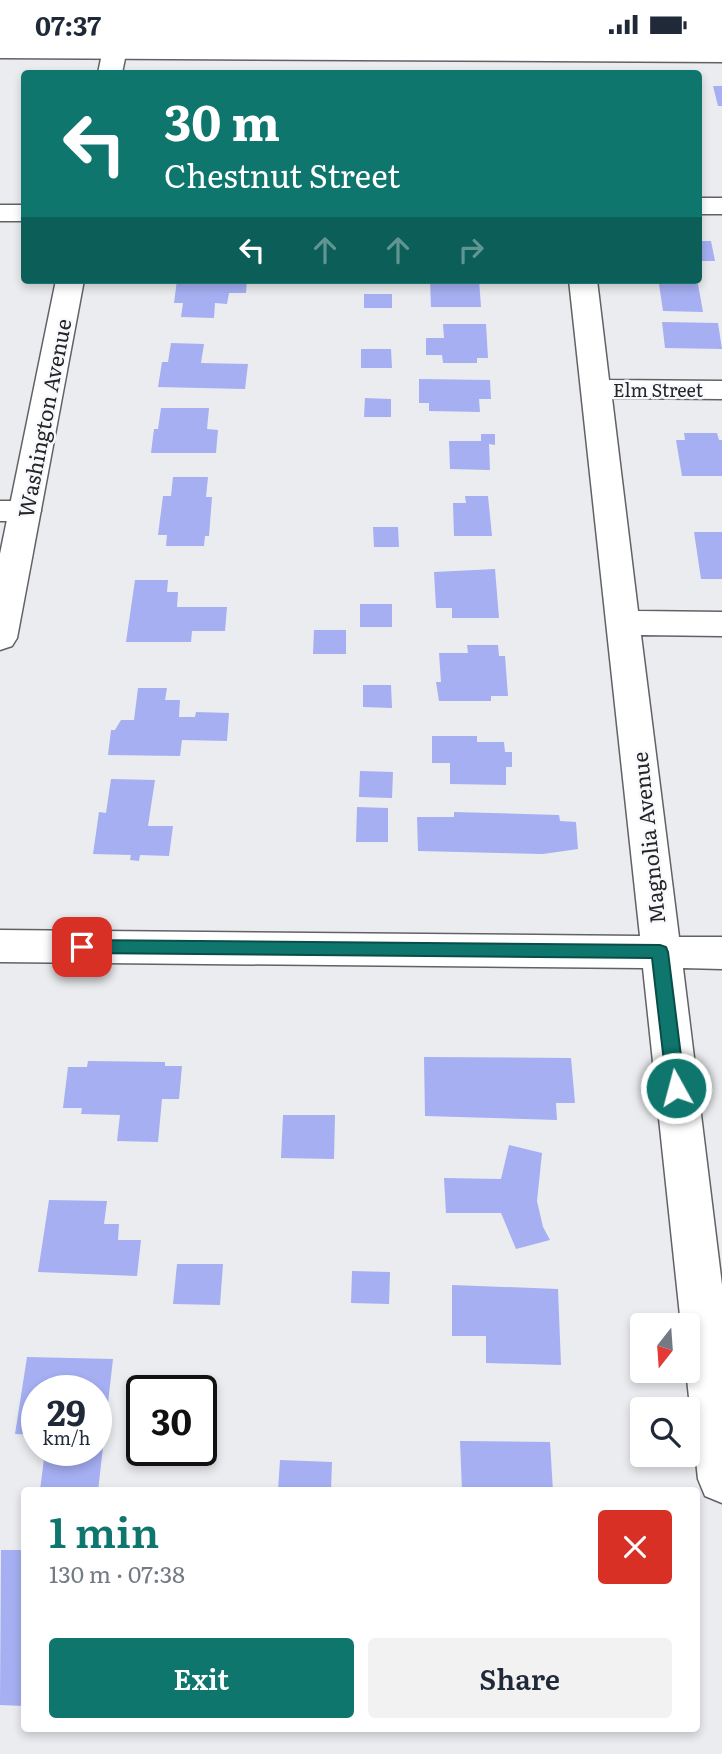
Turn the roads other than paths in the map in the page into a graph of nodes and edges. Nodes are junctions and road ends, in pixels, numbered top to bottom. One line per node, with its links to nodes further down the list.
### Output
1 (0, 51): 3 (street)
2 (722, 55): 4 (street)
3 (113, 58): 4 (street)
4 (559, 59)
5 (702, 206): 6 (street)
6 (722, 206)
7 (0, 212): 8 (street)
8 (21, 213)
9 (69, 284): 13 (street, Washington Avenue)
10 (583, 284): 11 (street, Magnolia Avenue)
11 (595, 389): 12 (street, Elm Street); 14 (street, Magnolia Avenue)
12 (722, 390)
13 (12, 511): 16 (street, Washington Avenue)
14 (623, 623): 15 (street); 18 (street, Magnolia Avenue)
15 (722, 624)
16 (0, 638)
17 (0, 946): 18 (street)
18 (660, 952): 19 (street); 20 (street, Magnolia Avenue)
19 (722, 953)
20 (717, 1388): 21 (street, Magnolia Avenue)
21 (722, 1479)

